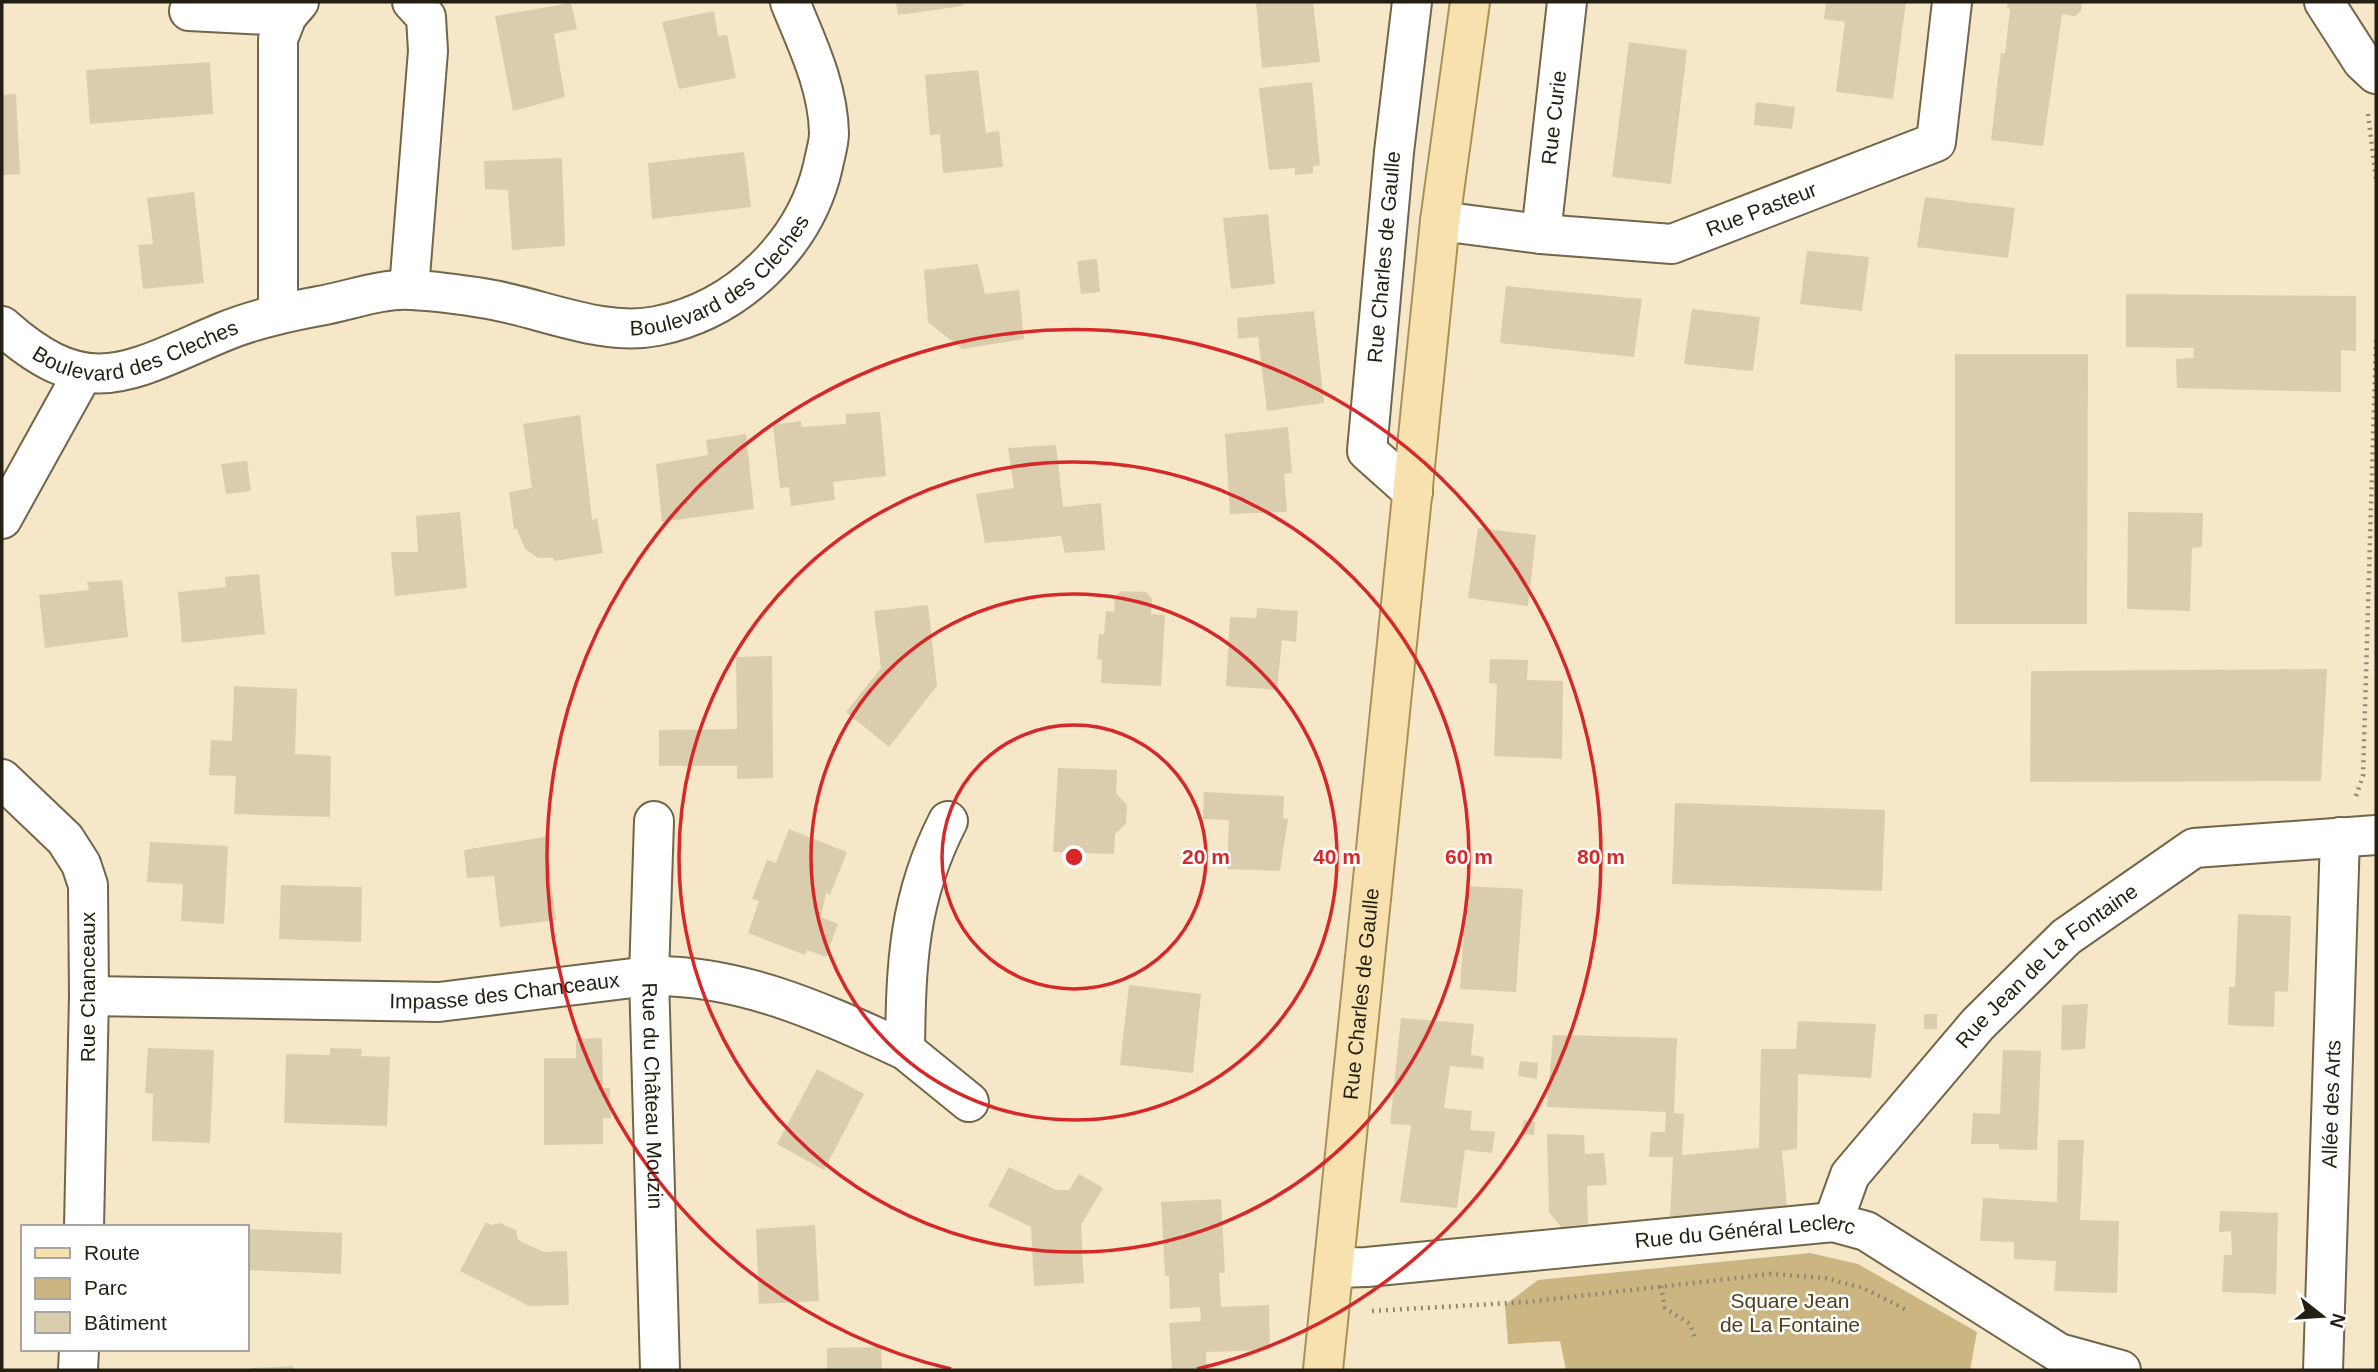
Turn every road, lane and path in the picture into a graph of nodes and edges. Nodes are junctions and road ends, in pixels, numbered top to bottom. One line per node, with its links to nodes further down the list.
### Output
1 (412, 2): 14 (street)
2 (790, 2): 14 (street, Boulevard des Cleches)
3 (1412, 2): 19 (street, Rue Charles de Gaulle)
4 (1471, 2): 12 (main road, Rue Charles de Gaulle)
5 (1567, 2): 13 (street, Rue Curie)
6 (1952, 2): 13 (street, Rue Pasteur)
7 (2325, 2): 10 (street)
8 (293, 9): 9 (street); 15 (street)
9 (189, 11)
10 (2369, 68): 11 (path)
11 (2376, 179)
12 (1440, 221): 13 (street, Rue Pasteur); 19 (main road, Rue Charles de Gaulle)
13 (1541, 234)
14 (409, 289): 15 (street, Boulevard des Cleches)
15 (278, 313): 18 (street, Boulevard des Cleches)
16 (2, 326): 18 (street, Boulevard des Cleches)
17 (2376, 340): 24 (path)
18 (83, 373): 20 (street)
19 (1413, 492): 31 (main road, Rue Charles de Gaulle)
20 (2, 519)
21 (2, 779): 26 (street, Rue Chanceaux)
22 (654, 821): 25 (street, Rue du Château Mouzin)
23 (948, 821): 27 (street)
24 (2358, 836): 29 (street, Rue Jean de La Fontaine); 41 (street, Allée des Arts)
25 (649, 975): 26 (street, Impasse des Chanceaux); 27 (street, Impasse des Chanceaux); 38 (street, Rue du Château Mouzin)
26 (89, 996): 30 (street, Rue Chanceaux)
27 (905, 1050): 28 (street, Impasse des Chanceaux)
28 (969, 1102)
29 (1833, 1223): 31 (street, Rue du Général Leclerc); 36 (street, Rue du Général Leclerc)
30 (84, 1225)
31 (1350, 1267): 32 (path); 39 (main road, Rue Charles de Gaulle)
32 (1661, 1286): 33 (path); 34 (path)
33 (1914, 1314)
34 (1696, 1341)
35 (79, 1351): 37 (street)
36 (2056, 1362): 40 (street, Rue du Général Leclerc)
37 (78, 1370)
38 (660, 1370)
39 (1323, 1370)
40 (2121, 1370)
41 (2323, 1370)

